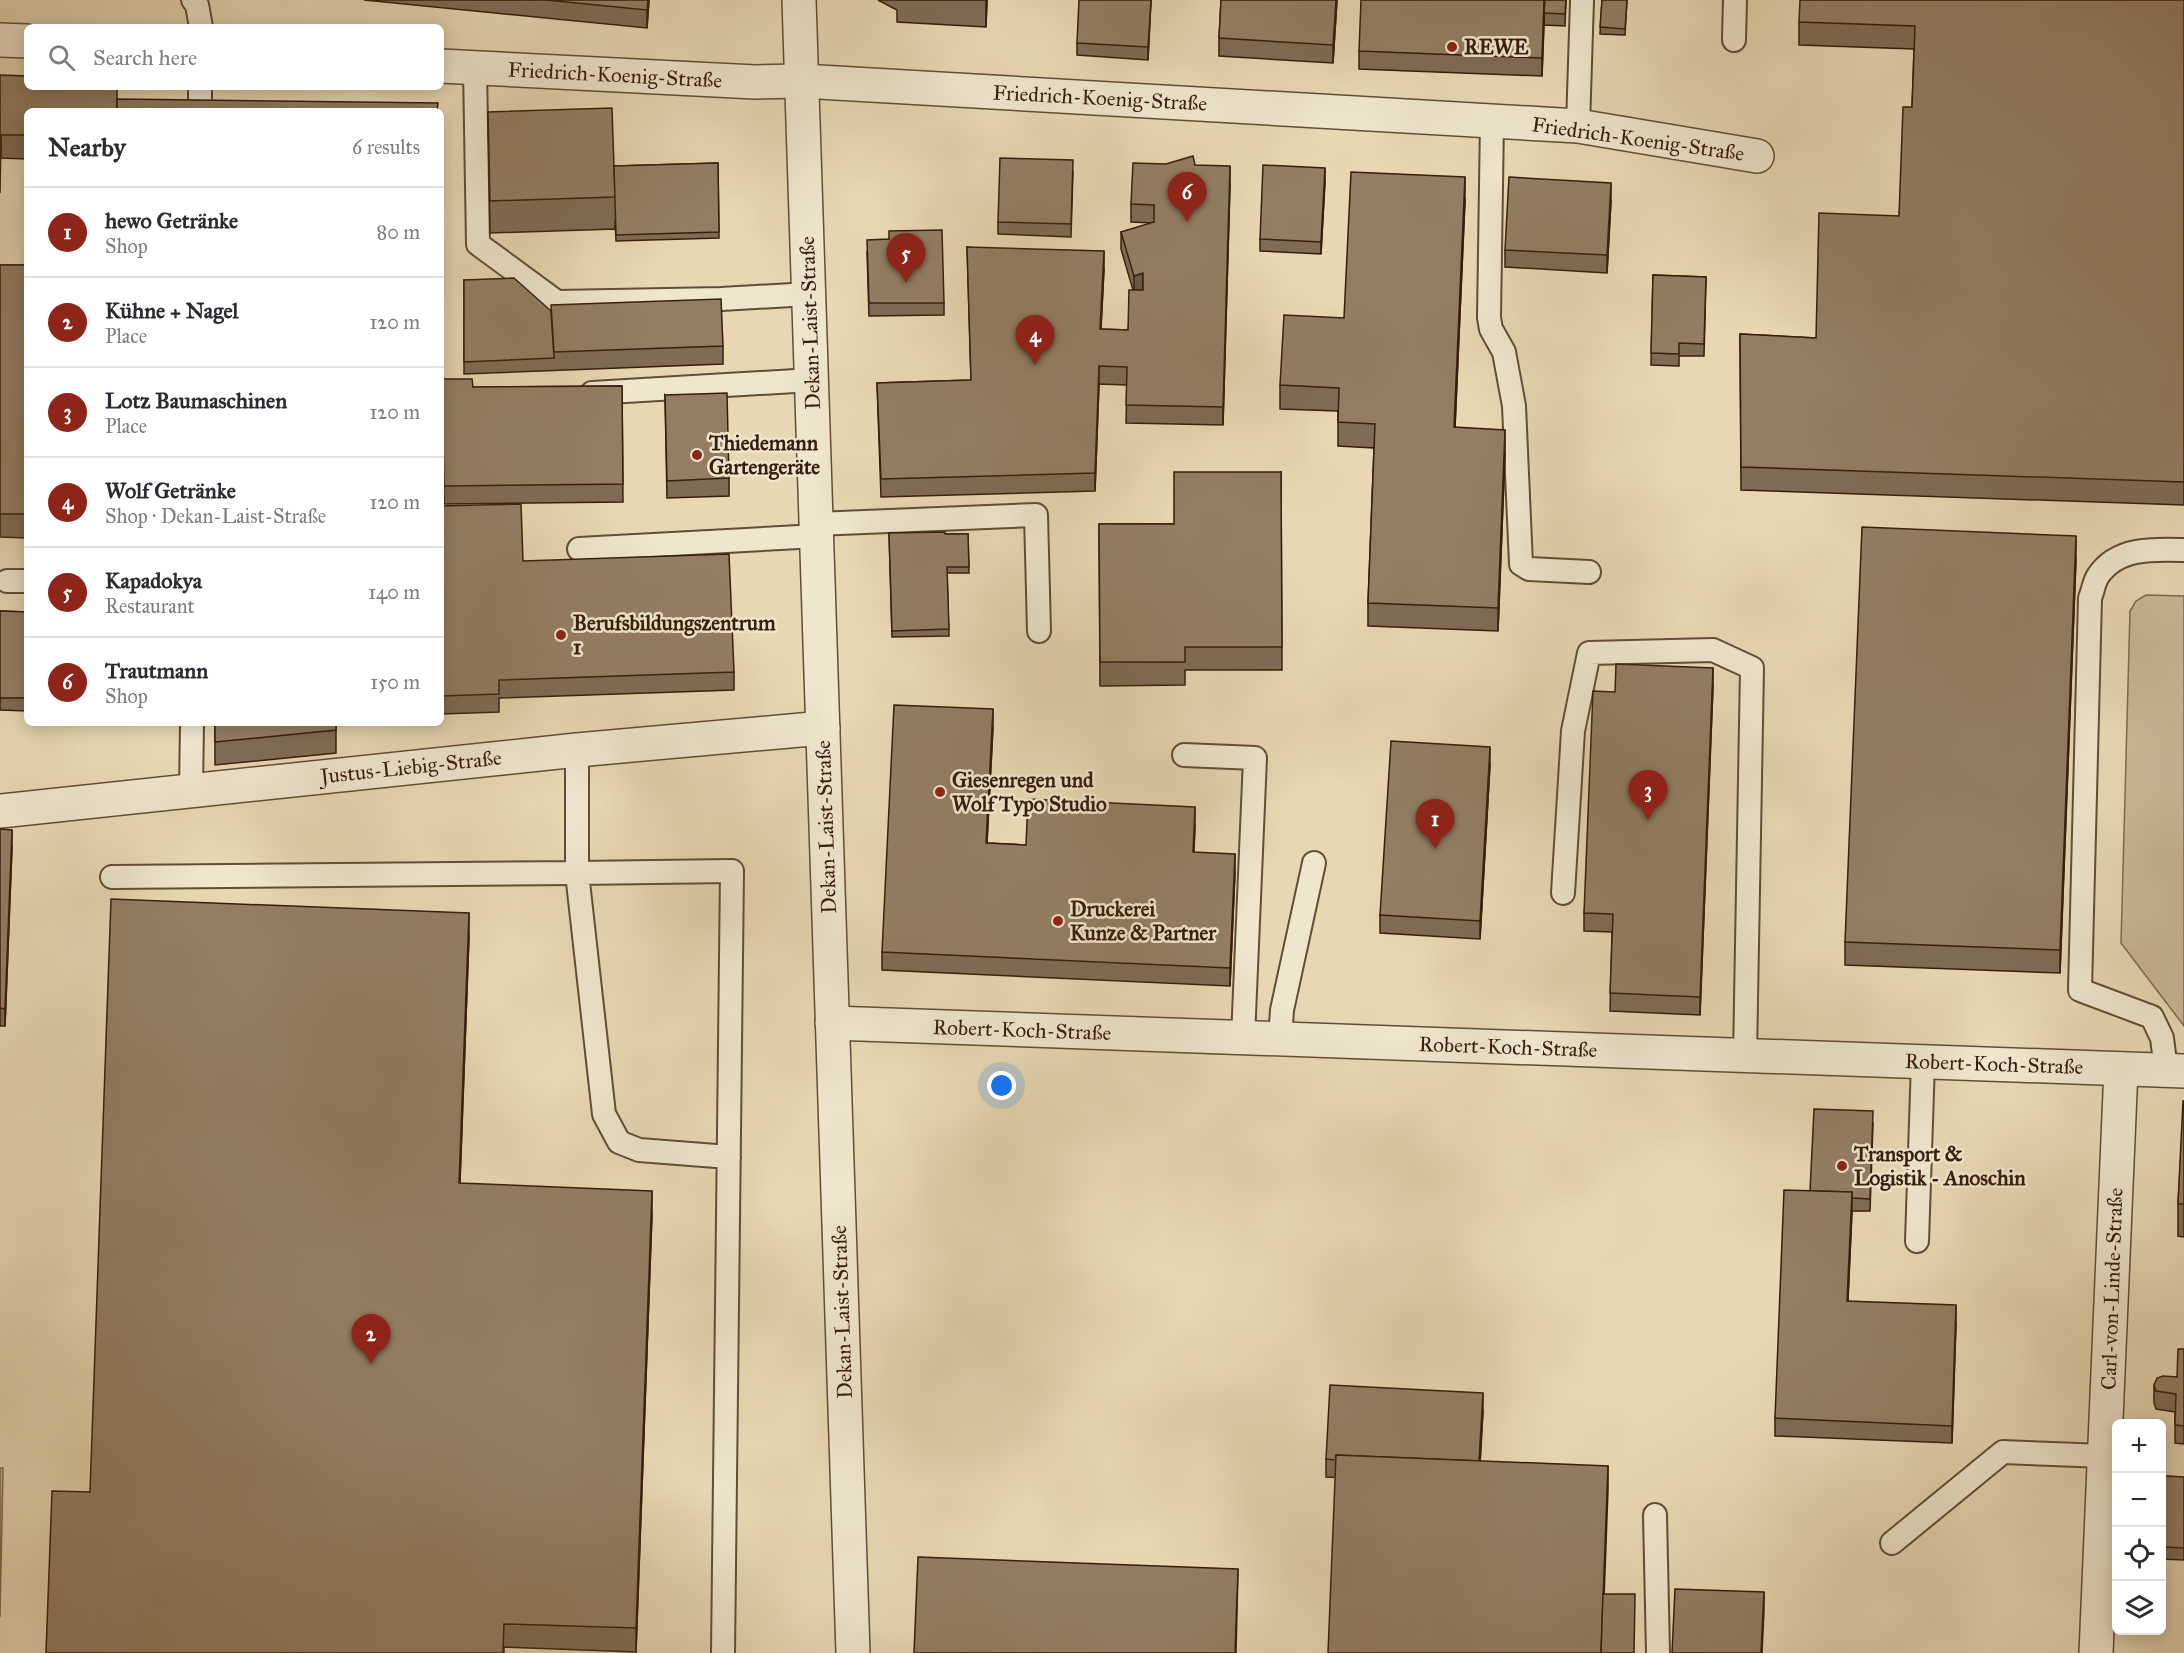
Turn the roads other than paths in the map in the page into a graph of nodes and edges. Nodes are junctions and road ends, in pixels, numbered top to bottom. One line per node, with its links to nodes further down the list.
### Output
1 (193, 0): 5 (lane)
2 (800, 0): 11 (street, Dekan-Laist-Straße)
3 (1582, 0): 15 (lane)
4 (1736, 0): 7 (lane)
5 (200, 24)
6 (0, 40): 8 (street)
7 (1734, 40)
8 (24, 41)
9 (444, 66): 10 (street, Friedrich-Koenig-Straße)
10 (475, 68): 11 (street, Friedrich-Koenig-Straße); 17 (lane)
11 (802, 81): 14 (street, Friedrich-Koenig-Straße); 17 (street, Dekan-Laist-Straße)
12 (200, 90): 13 (lane)
13 (200, 108)
14 (1492, 120): 15 (street, Friedrich-Koenig-Straße); 23 (lane)
15 (1578, 126): 16 (street, Friedrich-Koenig-Straße)
16 (1757, 156)
17 (809, 294): 18 (street, Dekan-Laist-Straße)
18 (812, 380): 19 (lane); 20 (street, Dekan-Laist-Straße)
19 (573, 394)
20 (817, 530): 21 (lane); 24 (lane); 26 (street, Dekan-Laist-Straße)
21 (579, 549)
22 (2184, 550): 41 (lane)
23 (1589, 572)
24 (1039, 631)
25 (192, 726): 29 (lane)
26 (823, 728): 27 (street, Justus-Liebig-Straße); 35 (street, Dekan-Laist-Straße)
27 (577, 750): 29 (street, Justus-Liebig-Straße); 32 (lane)
28 (1184, 755): 36 (lane)
29 (191, 790): 30 (street, Justus-Liebig-Straße)
30 (0, 811)
31 (1314, 863): 37 (lane)
32 (577, 873): 33 (lane); 42 (lane); 42 (lane)
33 (112, 877)
34 (1563, 893): 38 (lane)
35 (832, 1023): 36 (street, Robert-Koch-Straße); 48 (street, Dekan-Laist-Straße)
36 (1243, 1038): 37 (street, Robert-Koch-Straße)
37 (1280, 1039): 38 (street, Robert-Koch-Straße)
38 (1744, 1056): 39 (street, Robert-Koch-Straße)
39 (1923, 1062): 40 (street, Robert-Koch-Straße); 43 (lane)
40 (2121, 1068): 41 (street, Robert-Koch-Straße); 44 (street, Carl-von-Linde-Straße)
41 (2175, 1071)
42 (729, 1158): 47 (lane)
43 (1917, 1241)
44 (2105, 1456): 46 (lane); 50 (street, Carl-von-Linde-Straße)
45 (1655, 1515): 49 (lane)
46 (1892, 1543)
47 (723, 1653)
48 (853, 1653)
49 (1658, 1653)
50 (2096, 1653)

